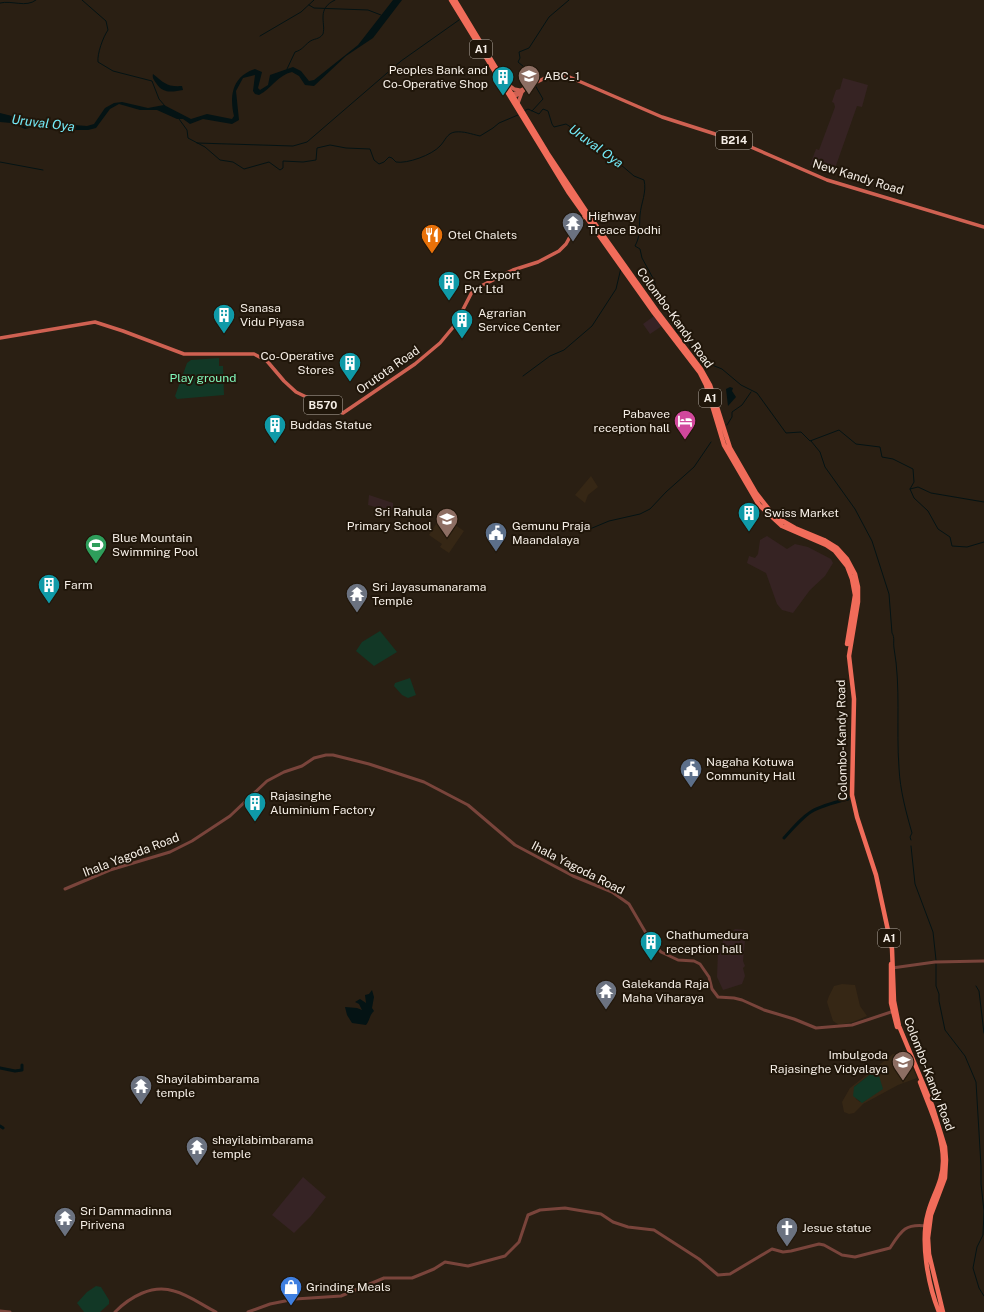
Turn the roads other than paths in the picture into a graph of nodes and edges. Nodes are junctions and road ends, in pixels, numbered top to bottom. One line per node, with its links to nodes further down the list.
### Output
1 (454, 2): 2 (highway, Colombo-Kandy Road / A1); 4 (highway, Colombo-Kandy Road / A1)
2 (506, 83): 3 (main road); 4 (highway, Colombo-Kandy Road / A1)
3 (521, 91): 4 (main road, New Kandy Road / B214); 5 (main road); 7 (main road, New Kandy Road / B214)
4 (511, 96): 5 (highway, Colombo-Kandy Road / A1)
5 (518, 106): 6 (highway, Colombo-Kandy Road / A1)
6 (586, 215): 8 (main road, Orutota Road / B570); 11 (highway, Colombo-Kandy Road / A1)
7 (984, 227)
8 (0, 338)
9 (65, 889): 12 (street, Ihala Yagoda Road)
10 (984, 961): 11 (street)
11 (892, 968): 12 (highway, Colombo-Kandy Road / A1)
12 (894, 1011): 13 (highway, Colombo-Kandy Road / A1)
13 (927, 1226): 18 (street); 19 (highway, Colombo-Kandy Road / A1); 20 (highway, Colombo-Kandy Road / A1)
14 (0, 1310): 15 (street)
15 (10, 1312)
16 (115, 1312): 17 (street)
17 (216, 1312)
18 (248, 1312)
19 (938, 1312)
20 (943, 1312)

